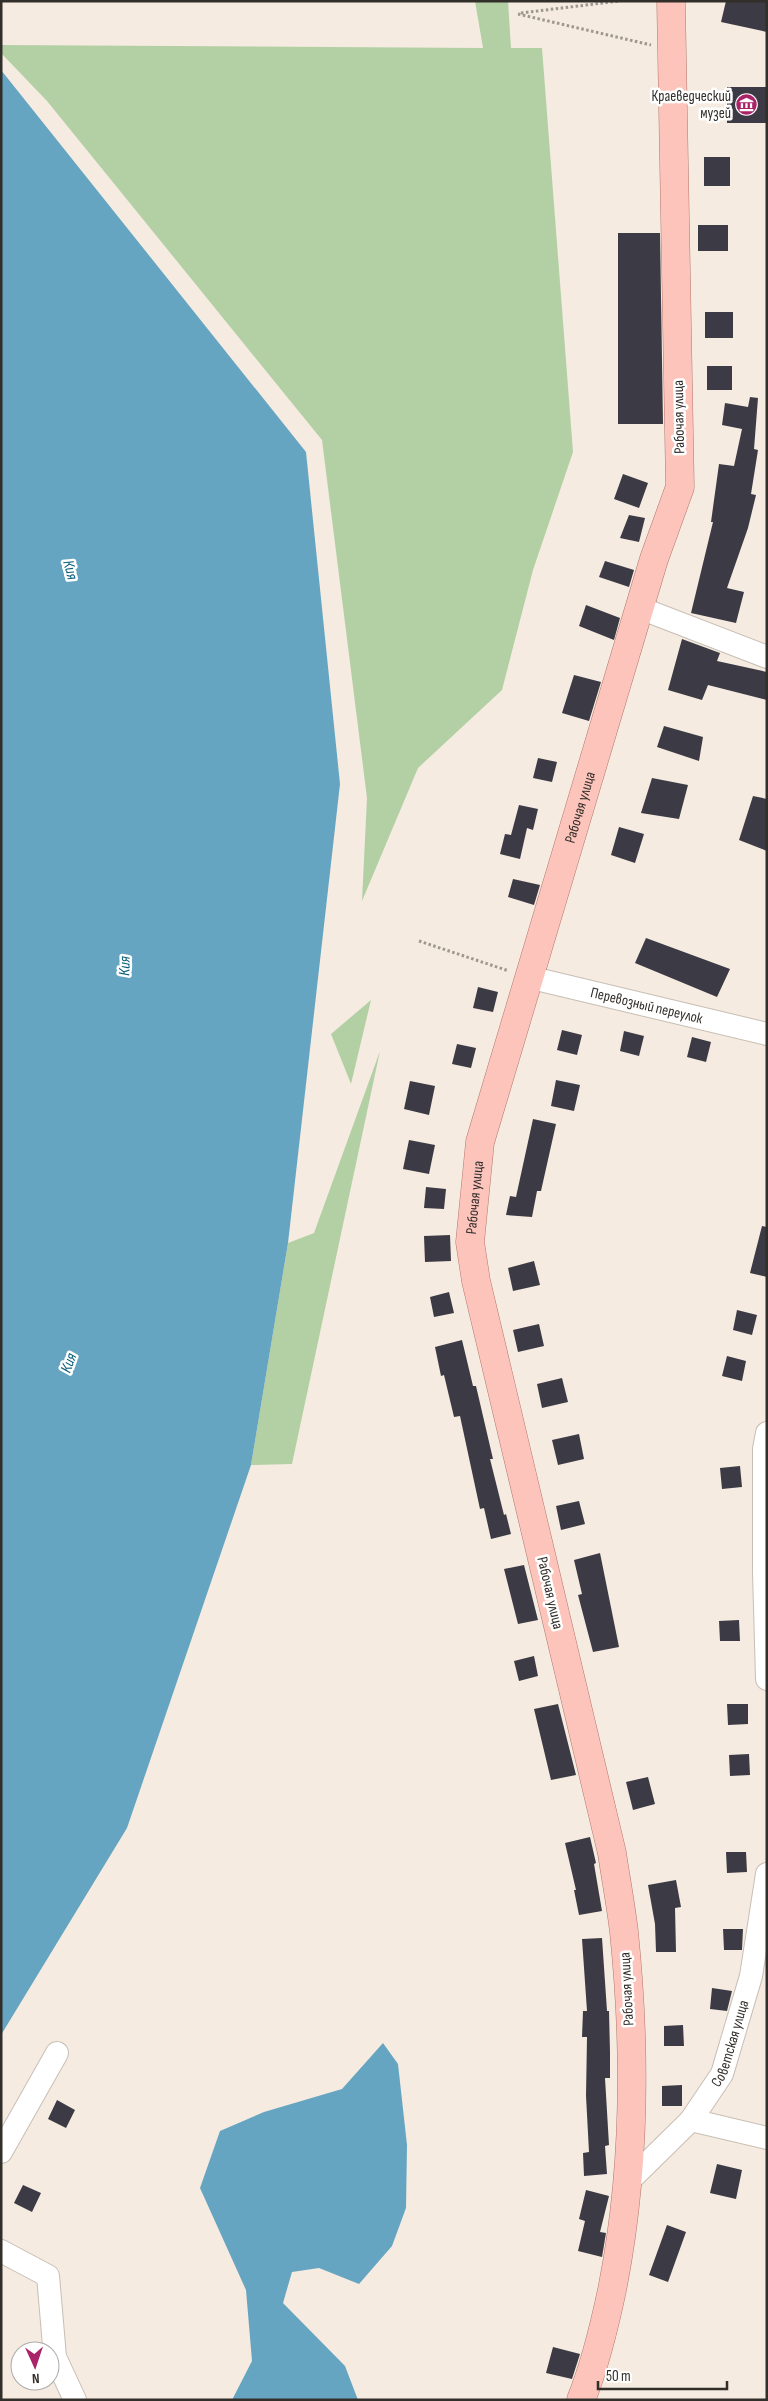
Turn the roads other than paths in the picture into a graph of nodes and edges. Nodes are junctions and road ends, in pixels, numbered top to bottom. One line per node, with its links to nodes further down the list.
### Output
1 (670, 1): 2 (main road, Рабочая улица)
2 (640, 608): 3 (street); 4 (main road, Рабочая улица)
3 (767, 657)
4 (528, 977): 5 (street, Перевозный переулок); 14 (main road, Рабочая улица)
5 (767, 1034)
6 (767, 1433): 7 (street)
7 (767, 1663): 8 (street)
8 (767, 1679)
9 (767, 1874): 11 (street, Советская улица)
10 (57, 2053): 13 (street)
11 (691, 2120): 12 (street); 14 (street, Советская улица)
12 (767, 2138)
13 (1, 2152)
14 (628, 2181): 17 (main road, Рабочая улица)
15 (1, 2251): 16 (street)
16 (75, 2400)
17 (581, 2400)

